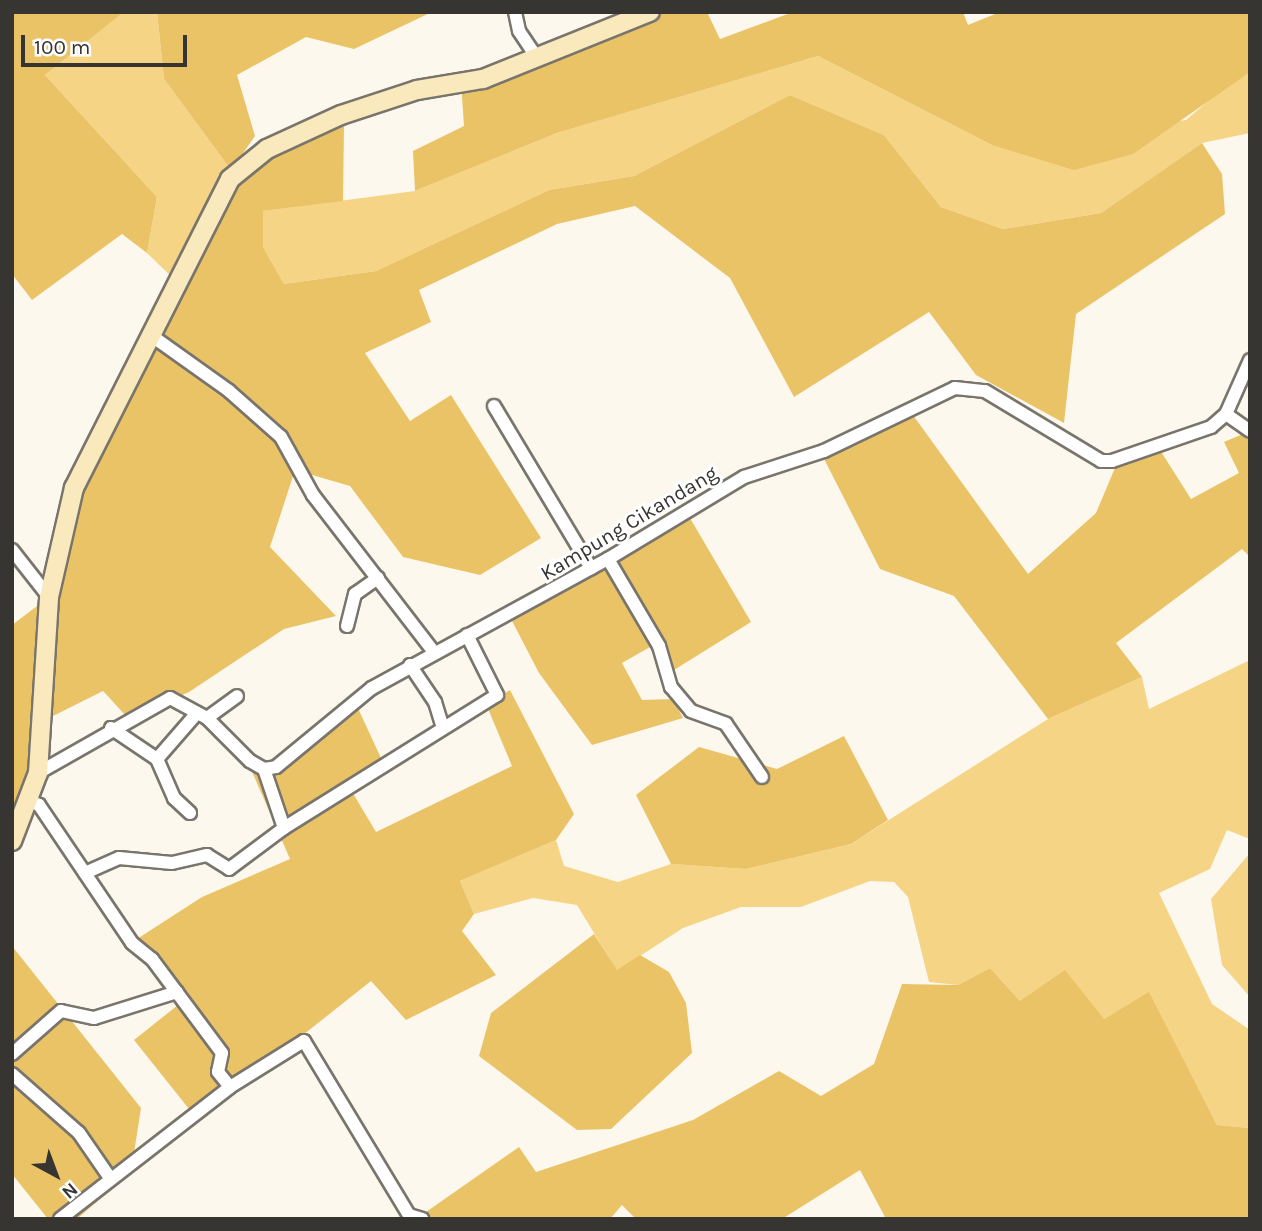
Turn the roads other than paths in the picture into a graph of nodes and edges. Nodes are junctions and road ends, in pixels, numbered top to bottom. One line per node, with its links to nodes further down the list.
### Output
1 (515, 12): 3 (street)
2 (650, 12): 3 (street)
3 (537, 58): 4 (street)
4 (152, 336): 12 (street); 13 (street)
5 (1250, 360): 7 (street)
6 (494, 406): 11 (street)
7 (1226, 414): 8 (street); 10 (street, Kampung Cikandang)
8 (1250, 431)
9 (12, 550): 13 (street)
10 (608, 559): 11 (street, Kampung Cikandang); 25 (street)
11 (591, 568): 15 (street, Kampung Cikandang)
12 (378, 578): 14 (street); 16 (street)
13 (49, 597): 24 (street)
14 (347, 626)
15 (467, 635): 16 (street, Kampung Cikandang); 20 (street)
16 (433, 651): 17 (street, Kampung Cikandang)
17 (410, 666): 20 (street); 23 (street, Kampung Cikandang)
18 (237, 696): 19 (street)
19 (202, 716): 21 (street); 22 (street); 23 (street)
20 (443, 727): 28 (street)
21 (111, 728): 22 (street); 24 (street)
22 (157, 759): 27 (street)
23 (264, 769): 28 (street)
24 (37, 773): 26 (street)
25 (762, 777)
26 (30, 801): 29 (street); 30 (street)
27 (190, 813)
28 (284, 828): 30 (street)
29 (12, 841)
30 (85, 873): 31 (street)
31 (177, 992): 32 (street); 34 (street)
32 (12, 1054)
33 (12, 1074): 35 (street)
34 (230, 1087): 35 (street); 36 (street)
35 (110, 1178): 37 (street)
36 (412, 1217)
37 (60, 1219)

